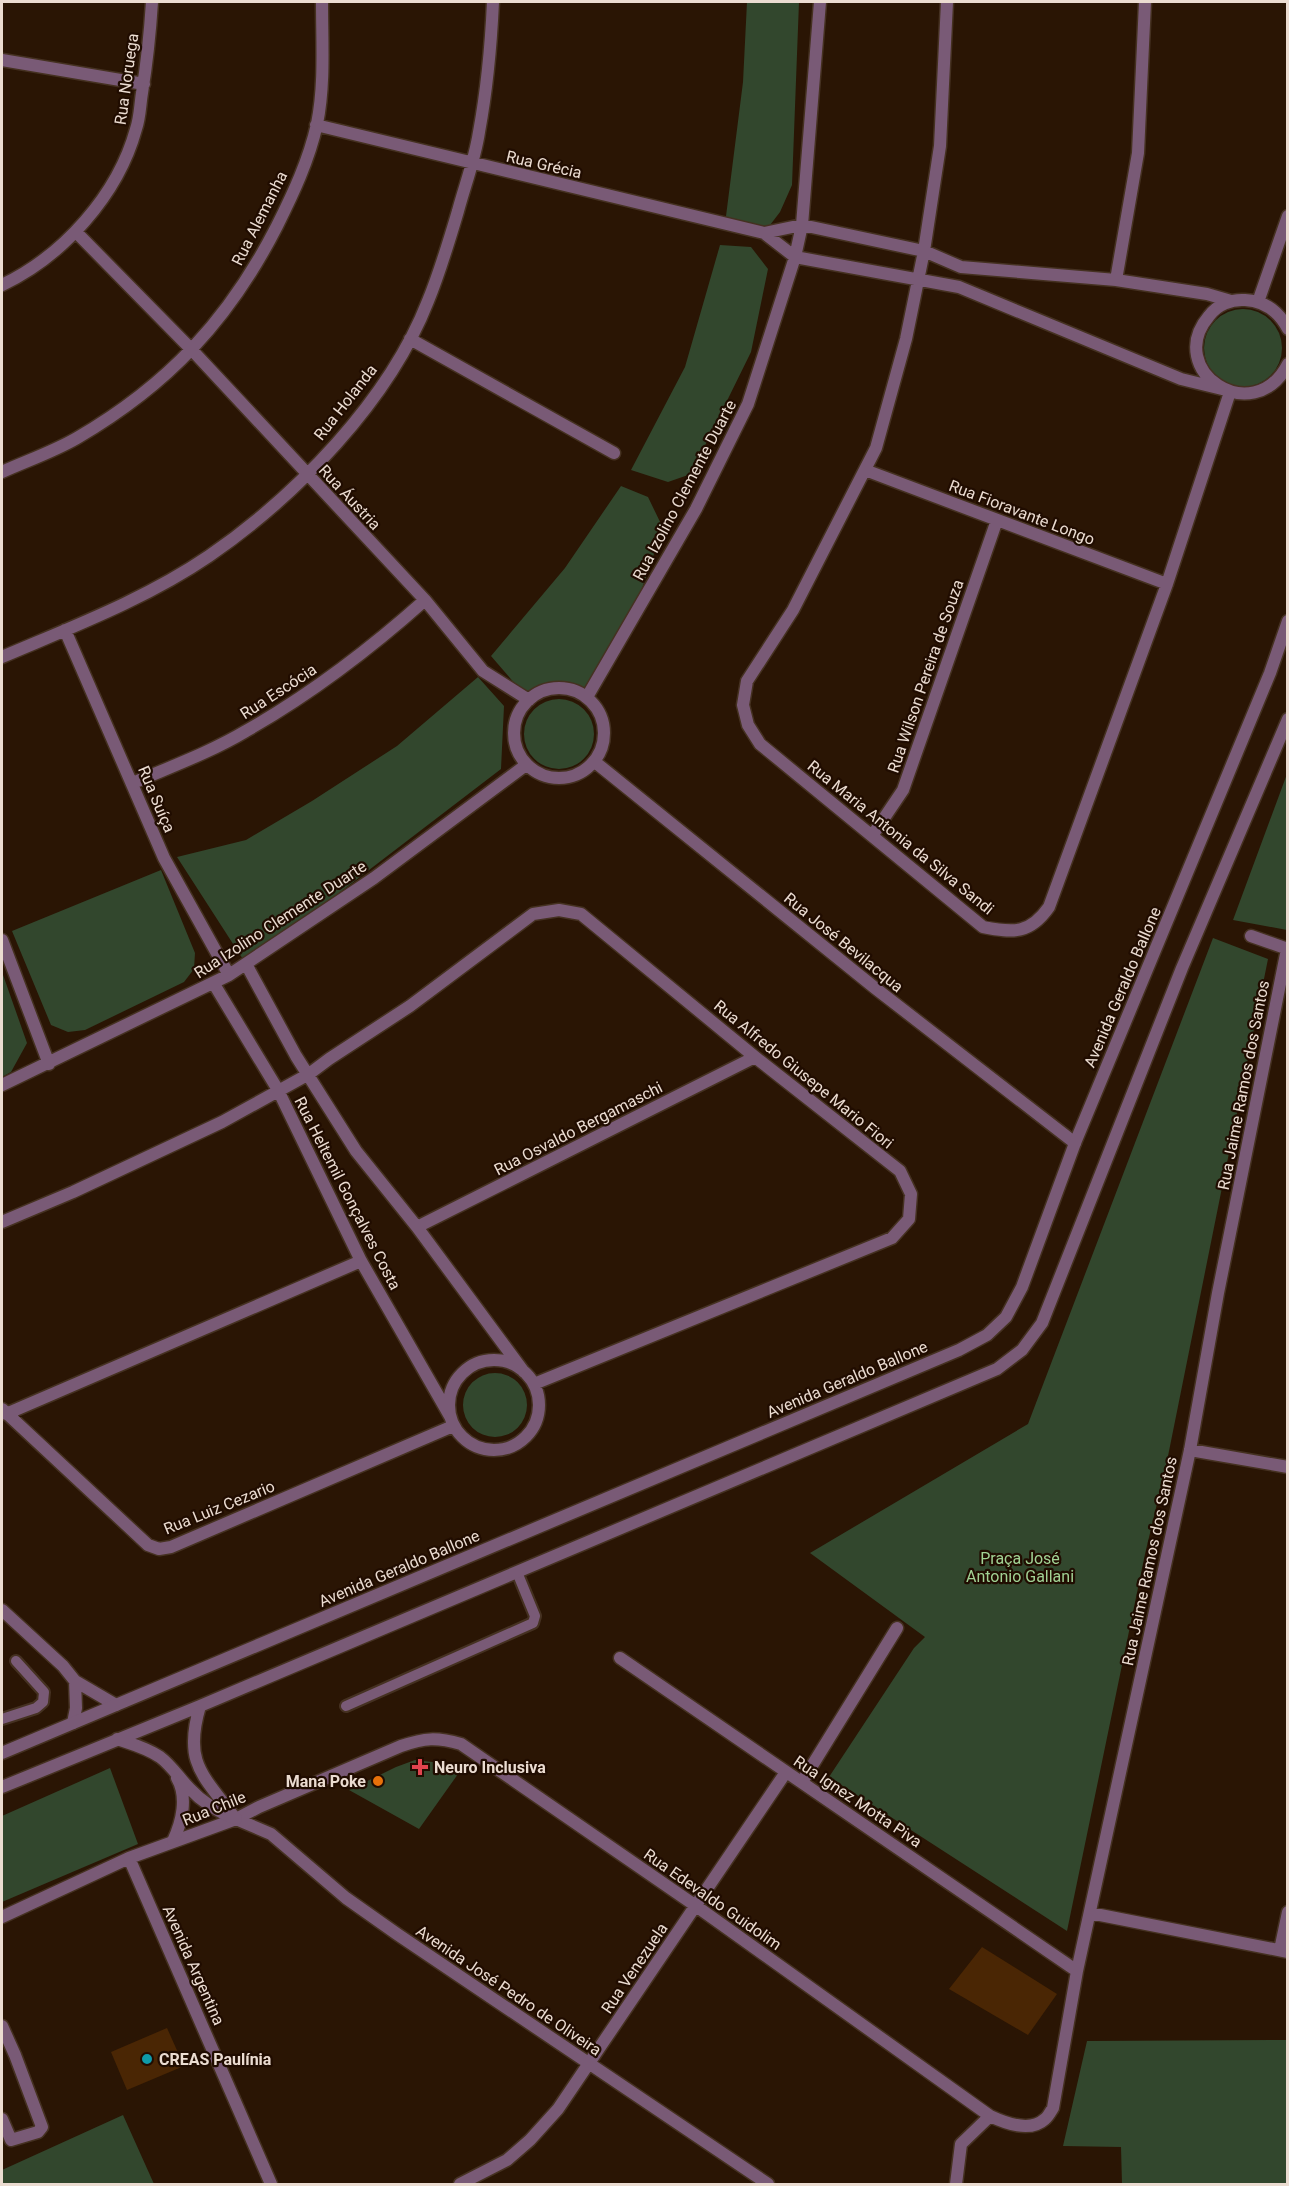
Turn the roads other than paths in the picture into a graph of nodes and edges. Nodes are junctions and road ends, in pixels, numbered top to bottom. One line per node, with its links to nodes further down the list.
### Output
1 (152, 2): 8 (street, Rua Noruega)
2 (322, 2): 9 (street, Rua Alemanha)
3 (493, 2): 10 (street, Rua Holanda)
4 (820, 2): 12 (street, Rua Izolino Clemente Duarte)
5 (947, 2): 15 (street, Rua Maria Antonia da Silva Sandi)
6 (1145, 2): 18 (street)
7 (2, 60): 8 (street)
8 (144, 84): 13 (street, Rua Noruega)
9 (316, 125): 10 (street, Rua Grécia); 24 (street, Rua Alemanha)
10 (472, 164): 14 (street, Rua Grécia); 23 (street, Rua Holanda)
11 (1287, 216): 21 (street)
12 (802, 225): 14 (street, Rua Grécia); 15 (street); 16 (street, Rua Izolino Clemente Duarte)
13 (76, 232): 19 (street, Rua Noruega); 24 (street, Rua Áustria)
14 (764, 233): 16 (street, Rua Grécia)
15 (924, 251): 17 (street, Rua Maria Antonia da Silva Sandi); 18 (street)
16 (795, 257): 17 (street); 37 (street, Rua Izolino Clemente Duarte)
17 (918, 279): 26 (street); 28 (street, Rua Maria Antonia da Silva Sandi)
18 (1116, 280): 20 (street)
19 (2, 285)
20 (1231, 301): 21 (street); 26 (street)
21 (1258, 302): 22 (street)
22 (1287, 329)
23 (410, 339): 27 (street); 30 (street, Rua Holanda)
24 (192, 350): 29 (street, Rua Alemanha); 30 (street, Rua Áustria)
25 (1287, 364): 26 (street)
26 (1226, 391): 32 (street, Rua Maria Antonia da Silva Sandi)
27 (614, 453)
28 (865, 470): 31 (street, Rua Fioravante Longo); 43 (street, Rua Maria Antonia da Silva Sandi)
29 (2, 472)
30 (307, 475): 33 (street, Rua Áustria); 35 (street, Rua Holanda)
31 (997, 520): 32 (street, Rua Fioravante Longo); 43 (street, Rua Wilson Pereira de Souza)
32 (1167, 584): 43 (street, Rua Maria Antonia da Silva Sandi)
33 (424, 600): 38 (street, Rua Áustria); 42 (street, Rua Escócia)
34 (1287, 621): 55 (street, Avenida Geraldo Ballone)
35 (65, 630): 36 (street, Rua Holanda); 42 (street, Rua Suíça)
36 (2, 657)
37 (587, 697): 38 (street); 40 (street)
38 (529, 700): 41 (street)
39 (1287, 719): 65 (street)
40 (595, 762): 41 (street); 55 (street, Rua José Bevilacqua)
41 (526, 765): 47 (street, Rua Izolino Clemente Duarte)
42 (133, 783): 48 (street, Rua Suíça)
43 (872, 836)
44 (1251, 936): 46 (street)
45 (2, 940): 51 (street)
46 (1287, 949): 63 (street, Rua Jaime Ramos dos Santos)
47 (246, 964): 48 (street, Rua Izolino Clemente Duarte); 52 (street, Rua Heltemil Gonçalves Costa)
48 (229, 975): 49 (street, Rua Izolino Clemente Duarte)
49 (214, 984): 51 (street, Rua Izolino Clemente Duarte); 54 (street, Rua Heltemil Gonçalves Costa)
50 (755, 1058): 52 (street, Rua Alfredo Giusepe Mario Fiori); 57 (street, Rua Osvaldo Bergamaschi); 60 (street, Rua Alfredo Giusepe Mario Fiori)
51 (49, 1064): 53 (street, Rua Izolino Clemente Duarte)
52 (309, 1074): 54 (street); 57 (street, Rua Heltemil Gonçalves Costa)
53 (2, 1085)
54 (278, 1090): 56 (street); 58 (street, Rua Heltemil Gonçalves Costa)
55 (1075, 1143): 71 (street, Avenida Geraldo Ballone)
56 (2, 1222)
57 (417, 1227): 59 (street, Rua Heltemil Gonçalves Costa)
58 (361, 1261): 61 (street); 62 (street, Rua Heltemil Gonçalves Costa)
59 (524, 1372): 60 (street); 62 (street)
60 (534, 1384): 62 (street)
61 (4, 1412): 62 (street, Rua Luiz Cezario)
62 (452, 1422)
63 (1190, 1450): 64 (street); 88 (street, Rua Jaime Ramos dos Santos)
64 (1287, 1467)
65 (517, 1572): 72 (street); 73 (lane)
66 (2, 1610): 70 (street)
67 (897, 1628): 81 (street)
68 (620, 1658): 80 (street, Rua Ignez Motta Piva)
69 (16, 1661): 74 (lane)
70 (75, 1681): 71 (street); 75 (street)
71 (116, 1705): 75 (street, Avenida Geraldo Ballone)
72 (200, 1706): 77 (street); 83 (street)
73 (346, 1706)
74 (2, 1719)
75 (73, 1723): 78 (street, Avenida Geraldo Ballone)
76 (441, 1738): 83 (street, Rua Chile); 86 (street, Rua Edevaldo Guidolim)
77 (117, 1739): 79 (street, Avenida José Pedro de Oliveira); 82 (street)
78 (2, 1753)
79 (171, 1766): 83 (street, Avenida José Pedro de Oliveira); 84 (street)
80 (786, 1772): 81 (street, Rua Ignez Motta Piva); 86 (street, Rua Venezuela)
81 (802, 1782): 91 (street, Rua Ignez Motta Piva)
82 (2, 1787)
83 (236, 1819): 84 (street, Rua Chile); 93 (street, Avenida José Pedro de Oliveira)
84 (173, 1841): 85 (street, Rua Chile)
85 (129, 1858): 89 (street, Rua Chile); 97 (street, Avenida Argentina)
86 (696, 1906): 93 (street, Rua Venezuela); 94 (street, Rua Edevaldo Guidolim)
87 (1287, 1912): 90 (street)
88 (1090, 1913): 90 (street); 91 (street, Rua Jaime Ramos dos Santos)
89 (2, 1917)
90 (1284, 1951)
91 (1077, 1971): 95 (street, Rua Jaime Ramos dos Santos)
92 (2, 2026): 96 (street)
93 (588, 2064): 98 (street, Rua Venezuela); 99 (street, Avenida José Pedro de Oliveira)
94 (961, 2097): 95 (street, Rua Jaime Ramos dos Santos)
95 (990, 2116): 100 (street)
96 (2, 2119)
97 (271, 2184)
98 (460, 2184)
99 (768, 2184)
100 (956, 2184)

